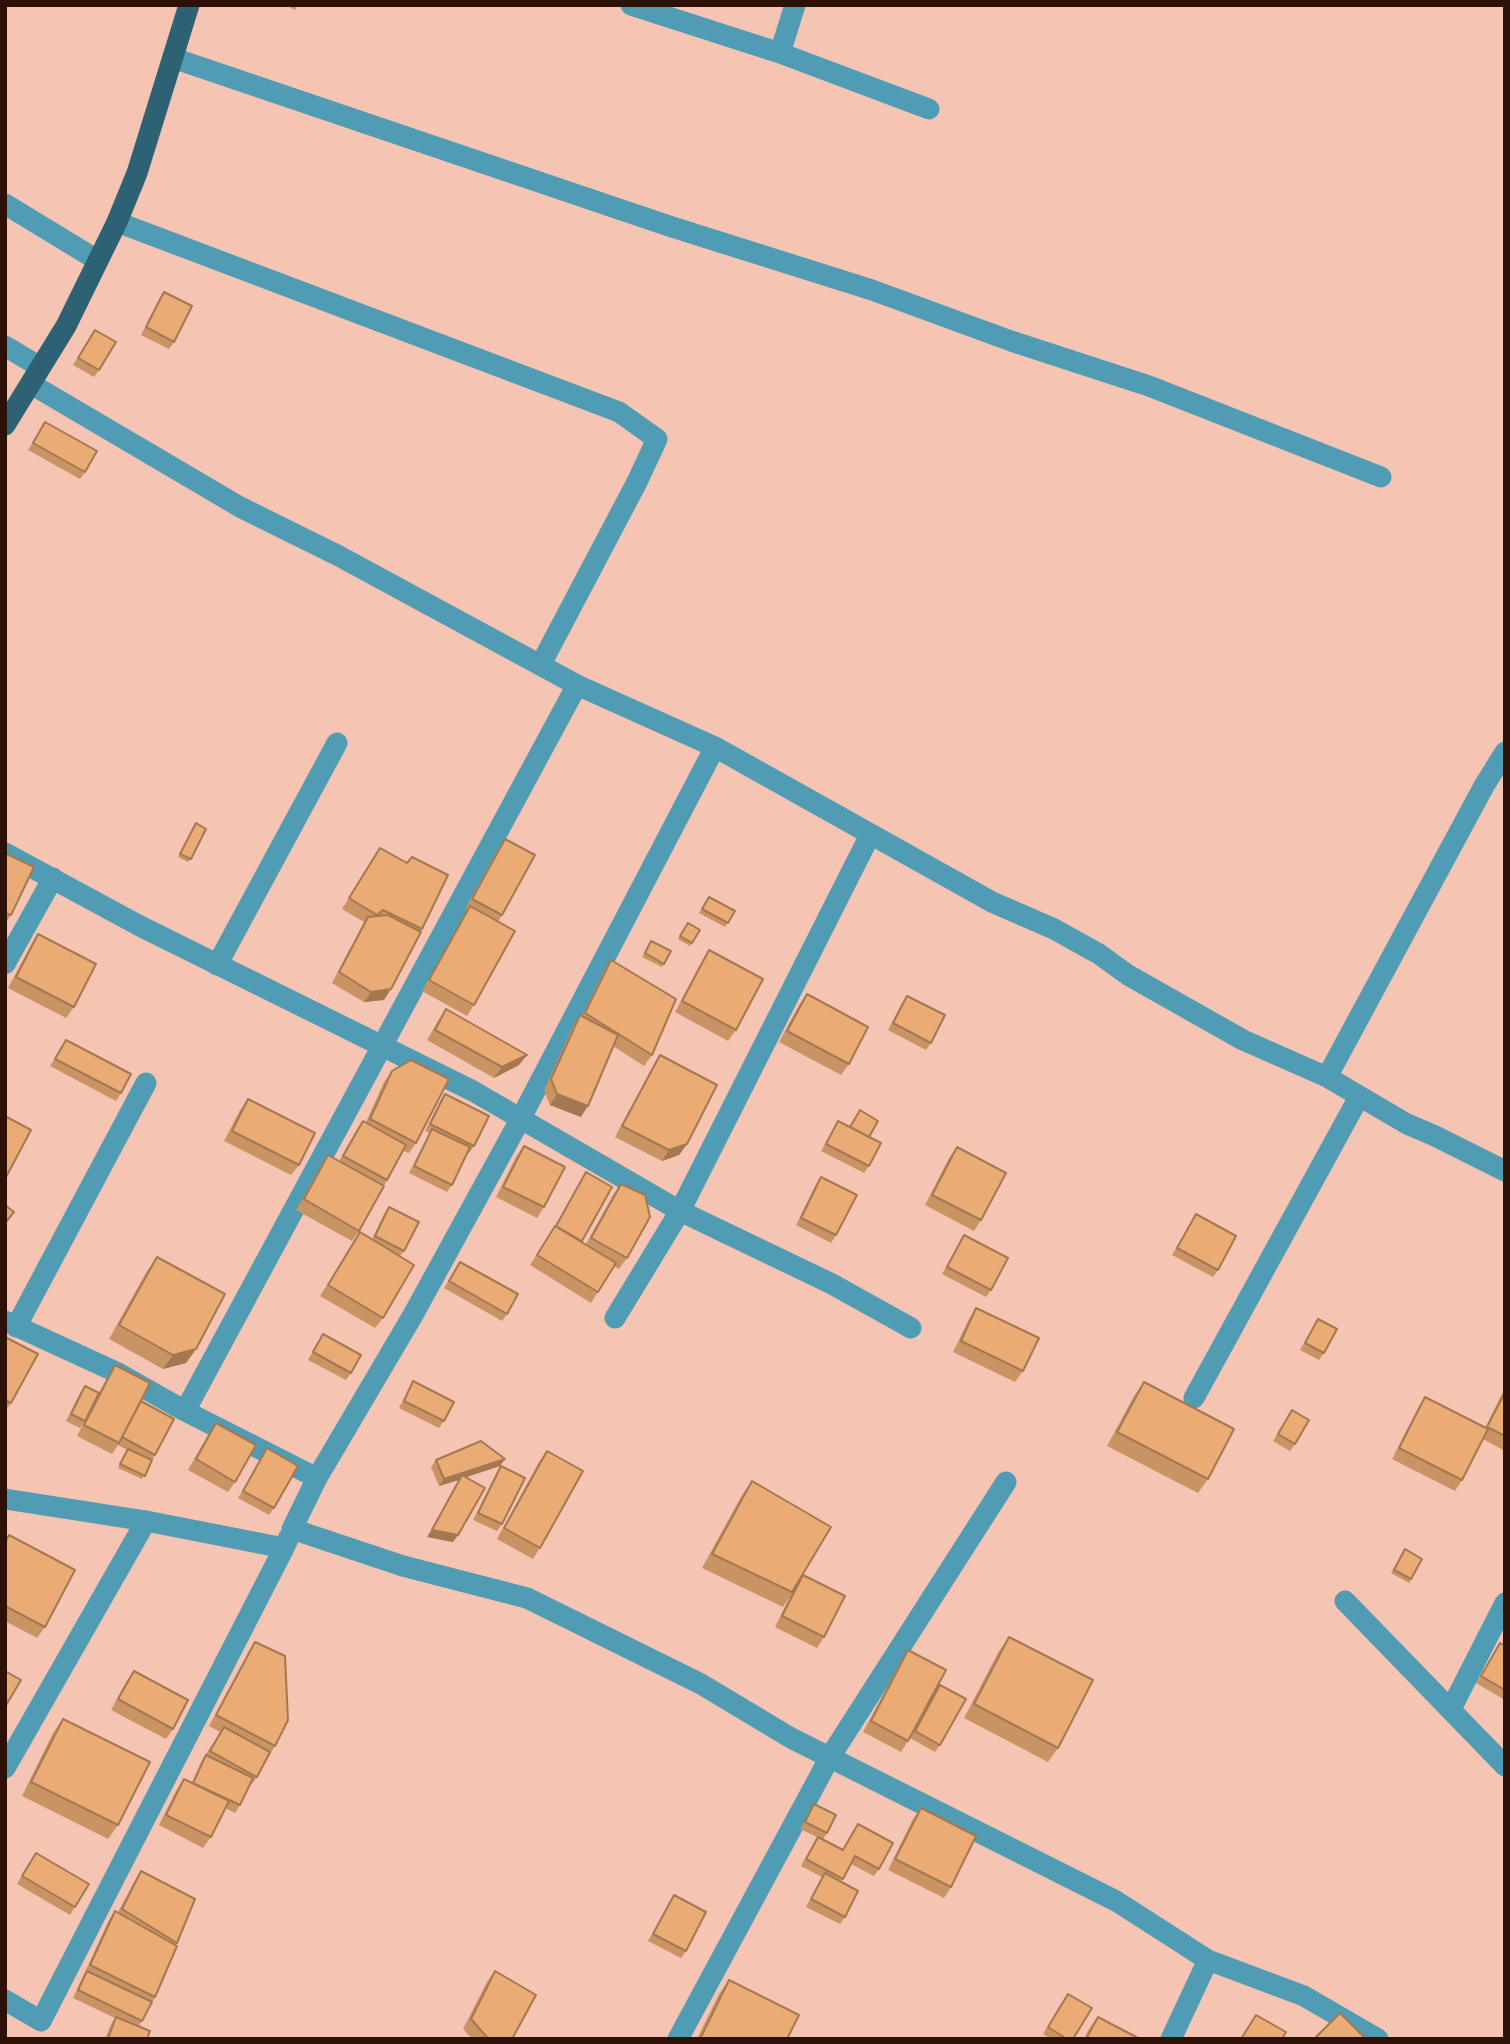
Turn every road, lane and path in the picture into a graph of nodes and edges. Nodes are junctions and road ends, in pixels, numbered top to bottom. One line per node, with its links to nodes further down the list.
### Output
1 (189, 5): 5 (main road)
2 (632, 5): 4 (street)
3 (794, 5): 4 (street)
4 (780, 53): 6 (street)
5 (173, 58): 8 (main road); 13 (street)
6 (929, 109)
7 (5, 204): 9 (street)
8 (117, 222): 9 (main road); 14 (street)
9 (97, 260): 11 (main road)
10 (5, 346): 11 (street)
11 (36, 376): 12 (main road); 14 (street)
12 (5, 425)
13 (1381, 477)
14 (541, 664): 15 (street)
15 (577, 685): 17 (street); 24 (street)
16 (337, 743): 23 (street)
17 (715, 747): 19 (street); 28 (street)
18 (1505, 752): 25 (street)
19 (870, 835): 25 (street); 30 (street)
20 (5, 853): 21 (street)
21 (53, 878): 22 (street); 23 (street)
22 (5, 964)
23 (217, 965): 24 (street)
24 (382, 1045): 28 (street); 35 (street)
25 (1327, 1077): 27 (street)
26 (146, 1083): 32 (street)
27 (1359, 1097): 29 (street); 34 (street)
28 (521, 1118): 30 (street); 36 (street)
29 (1503, 1165)
30 (680, 1211): 31 (street); 33 (street)
31 (615, 1318)
32 (10, 1324): 35 (street)
33 (911, 1328)
34 (1194, 1398)
35 (185, 1411): 36 (street)
36 (317, 1478): 40 (street)
37 (1006, 1482): 44 (street)
38 (5, 1499): 39 (street)
39 (146, 1521): 40 (street); 46 (street)
40 (288, 1539): 44 (street); 48 (street)
41 (1345, 1601): 43 (street)
42 (1505, 1603): 43 (street)
43 (1451, 1709): 45 (street)
44 (830, 1757): 47 (street); 49 (street)
45 (1505, 1766)
46 (5, 1768)
47 (1209, 1960): 50 (street); 51 (street)
48 (5, 2000)
49 (678, 2039)
50 (1171, 2039)
51 (1378, 2039)

